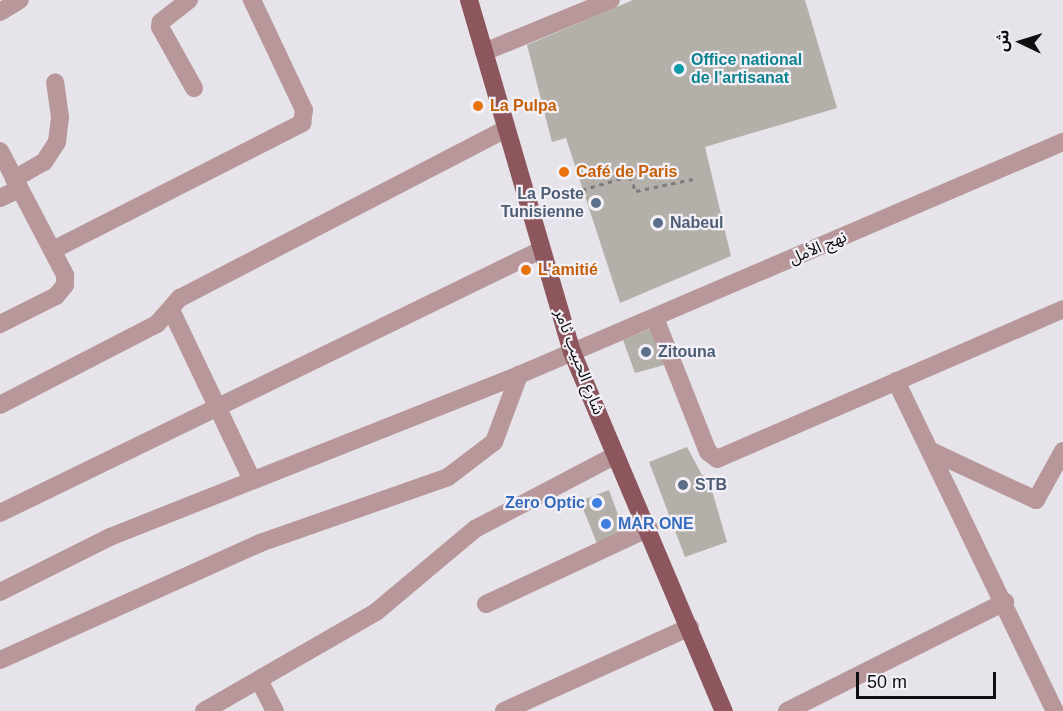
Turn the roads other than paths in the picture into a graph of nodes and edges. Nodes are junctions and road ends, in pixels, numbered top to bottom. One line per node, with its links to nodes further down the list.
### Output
1 (20, 0): 6 (street)
2 (189, 0): 9 (street)
3 (252, 0): 15 (street)
4 (469, 0): 7 (main road, شارع الحبيب ثامر)
5 (611, 0): 7 (street)
6 (0, 12)
7 (484, 52): 10 (main road, شارع الحبيب ثامر)
8 (55, 82): 13 (street)
9 (194, 88)
10 (506, 129): 16 (main road, شارع الحبيب ثامر); 18 (street)
11 (1063, 142): 19 (street, نهج الأمل)
12 (0, 151): 13 (street)
13 (16, 184): 14 (street); 15 (street)
14 (0, 198)
15 (53, 250): 20 (street)
16 (541, 250): 21 (main road, شارع الحبيب ثامر); 25 (street)
17 (1063, 309): 23 (street)
18 (171, 310): 24 (street); 25 (street)
19 (655, 318): 21 (street, نهج الأمل); 23 (street)
20 (0, 324)
21 (572, 352): 22 (street, نهج الأمل); 28 (main road, شارع الحبيب ثامر)
22 (519, 375): 29 (street, نهج الأمل); 36 (street)
23 (896, 381): 26 (street)
24 (0, 405)
25 (218, 409): 29 (street); 30 (street)
26 (931, 451): 27 (street); 33 (street)
27 (1063, 451)
28 (616, 455): 31 (main road, شارع الحبيب ثامر); 37 (street)
29 (252, 480): 32 (street, نهج الأمل)
30 (0, 513)
31 (649, 528): 34 (street); 35 (main road, شارع الحبيب ثامر)
32 (0, 592)
33 (1005, 602): 42 (street); 43 (street)
34 (486, 604)
35 (690, 627): 40 (street); 41 (main road, شارع الحبيب ثامر)
36 (0, 660)
37 (259, 680): 38 (street); 39 (street)
38 (204, 711)
39 (275, 711)
40 (504, 711)
41 (724, 711)
42 (787, 711)
43 (1055, 711)

